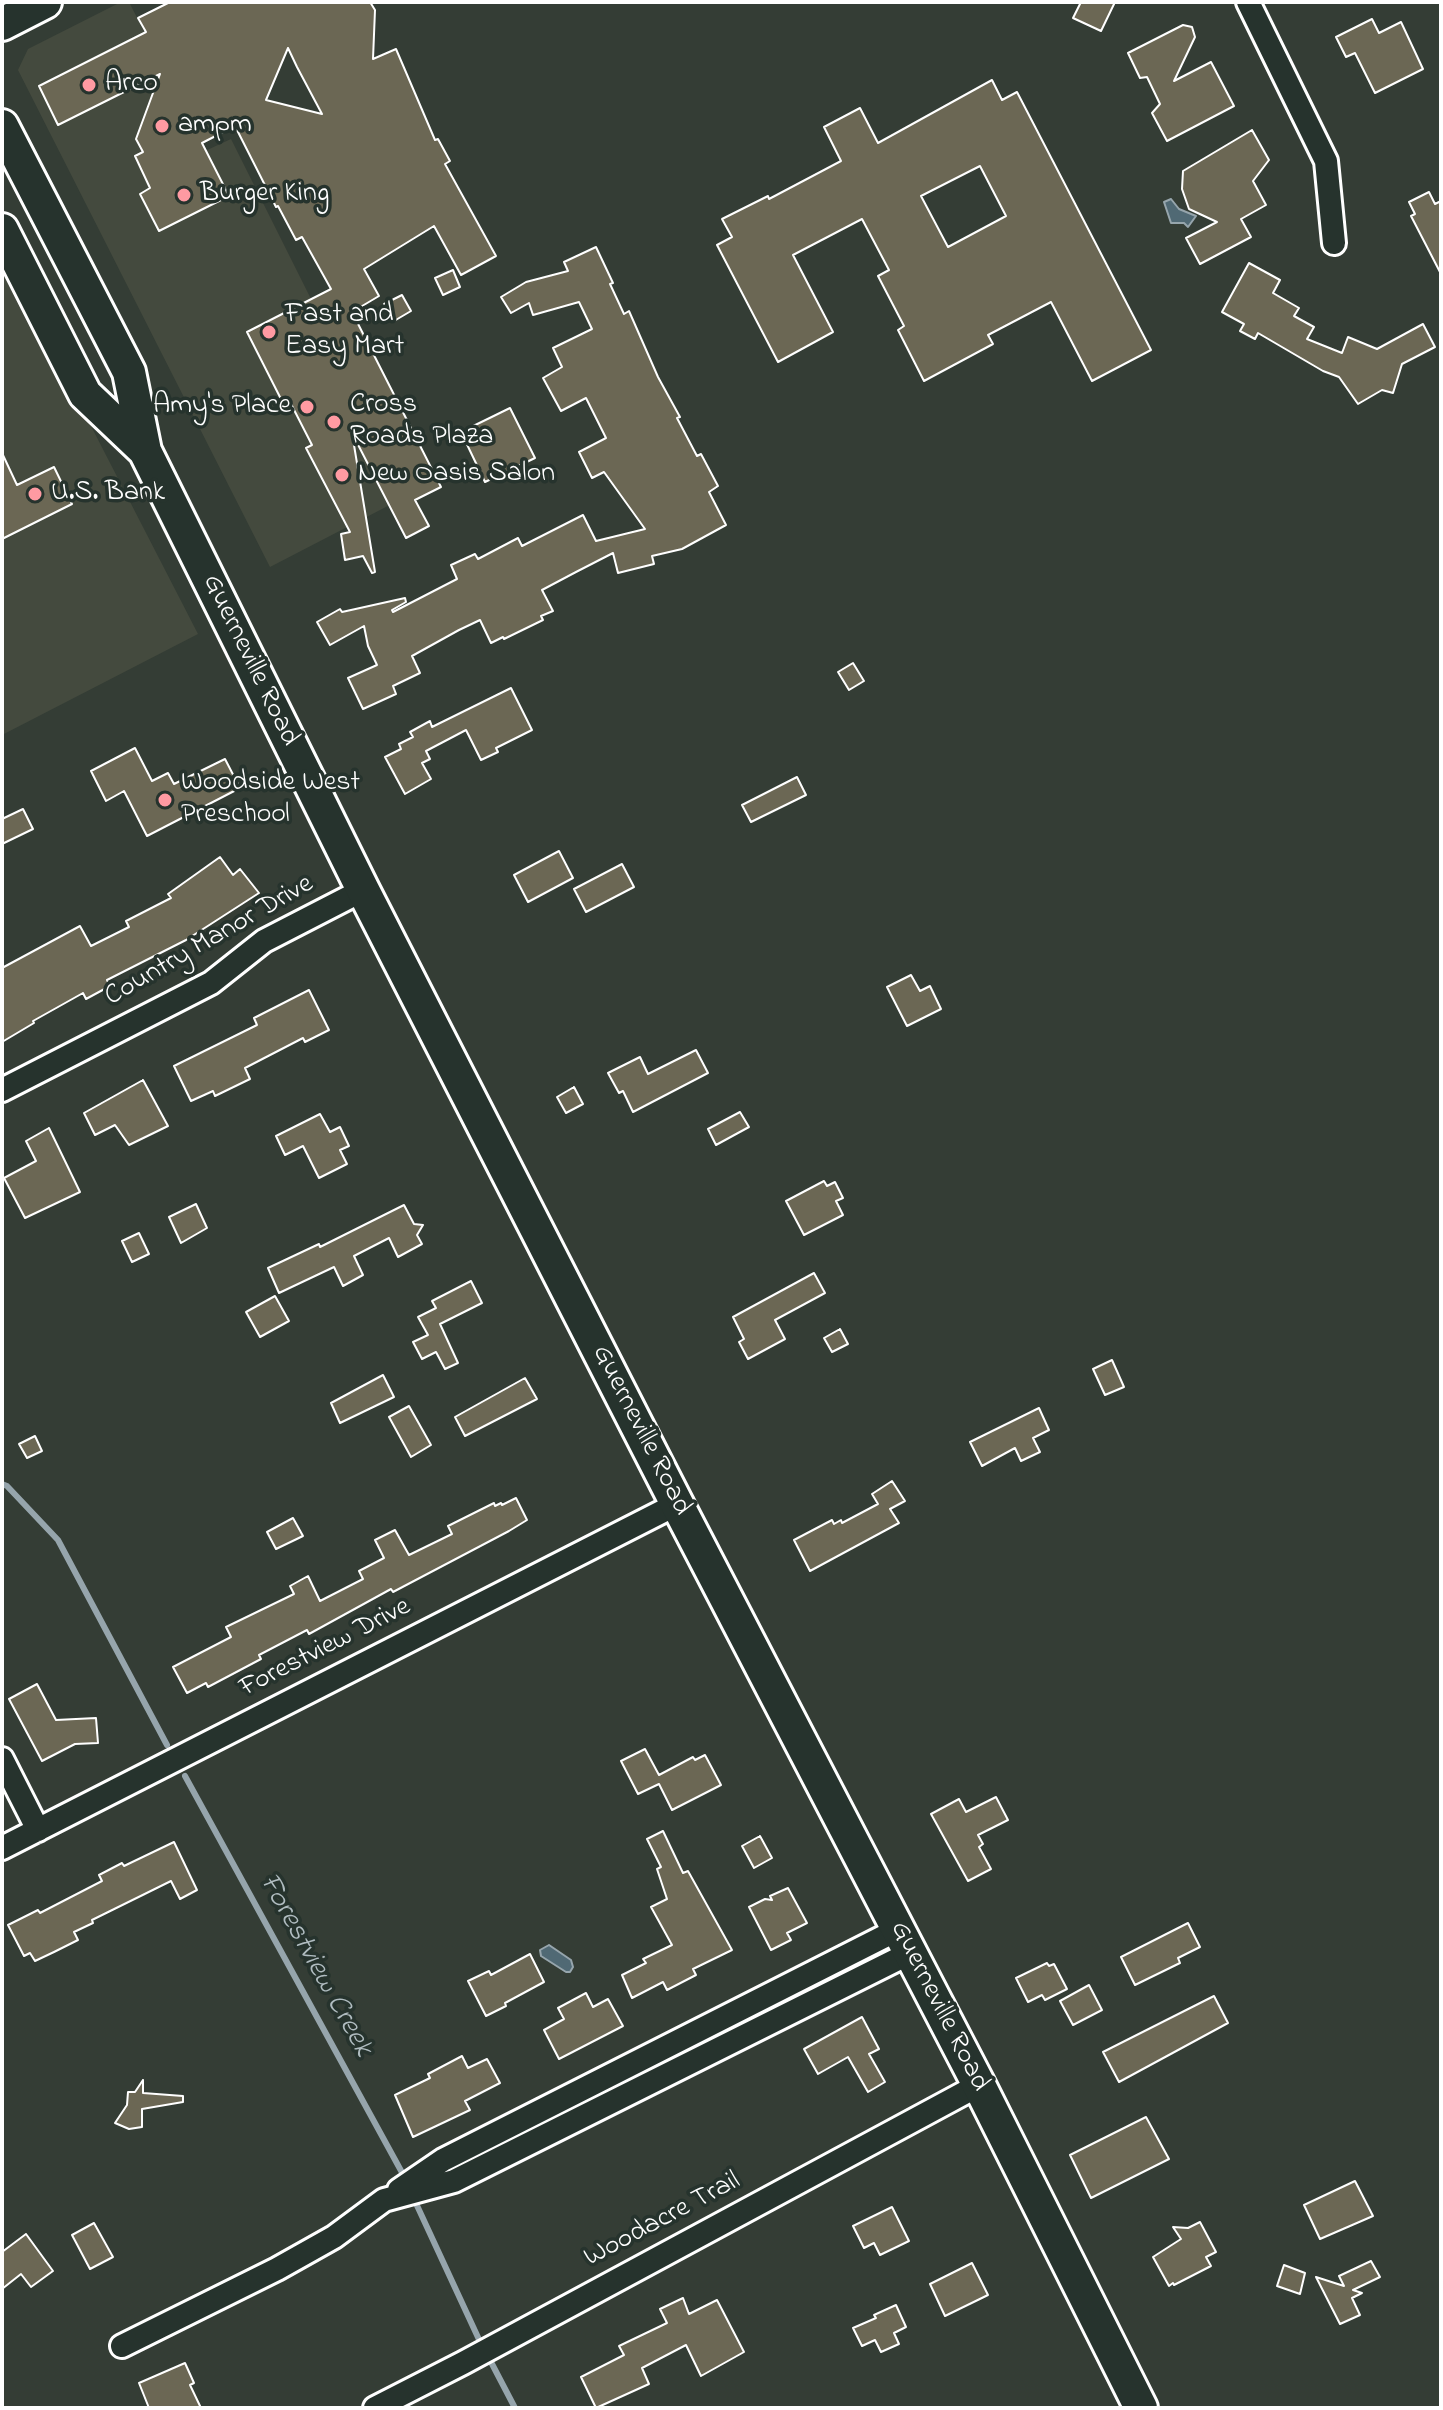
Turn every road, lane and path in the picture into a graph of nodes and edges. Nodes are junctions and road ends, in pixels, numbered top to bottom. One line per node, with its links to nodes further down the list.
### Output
1 (45, 2): 3 (main road)
2 (1248, 2): 6 (street)
3 (2, 24)
4 (2, 126): 7 (main road, Guerneville Road)
5 (2, 230): 7 (main road, Guerneville Road)
6 (1334, 243)
7 (145, 451): 8 (main road, Guerneville Road)
8 (363, 890): 9 (street, Country Manor Drive); 10 (main road, Guerneville Road)
9 (2, 1090)
10 (677, 1504): 12 (street, Forestview Drive); 14 (main road, Guerneville Road)
11 (2, 1759): 12 (street)
12 (38, 1830): 13 (street, Forestview Drive)
13 (2, 1848)
14 (904, 1941): 15 (main road, Guerneville Road); 16 (street)
15 (979, 2085): 17 (street, Woodacre Trail); 18 (main road, Guerneville Road)
16 (122, 2346)
17 (375, 2408)
18 (1141, 2408)

